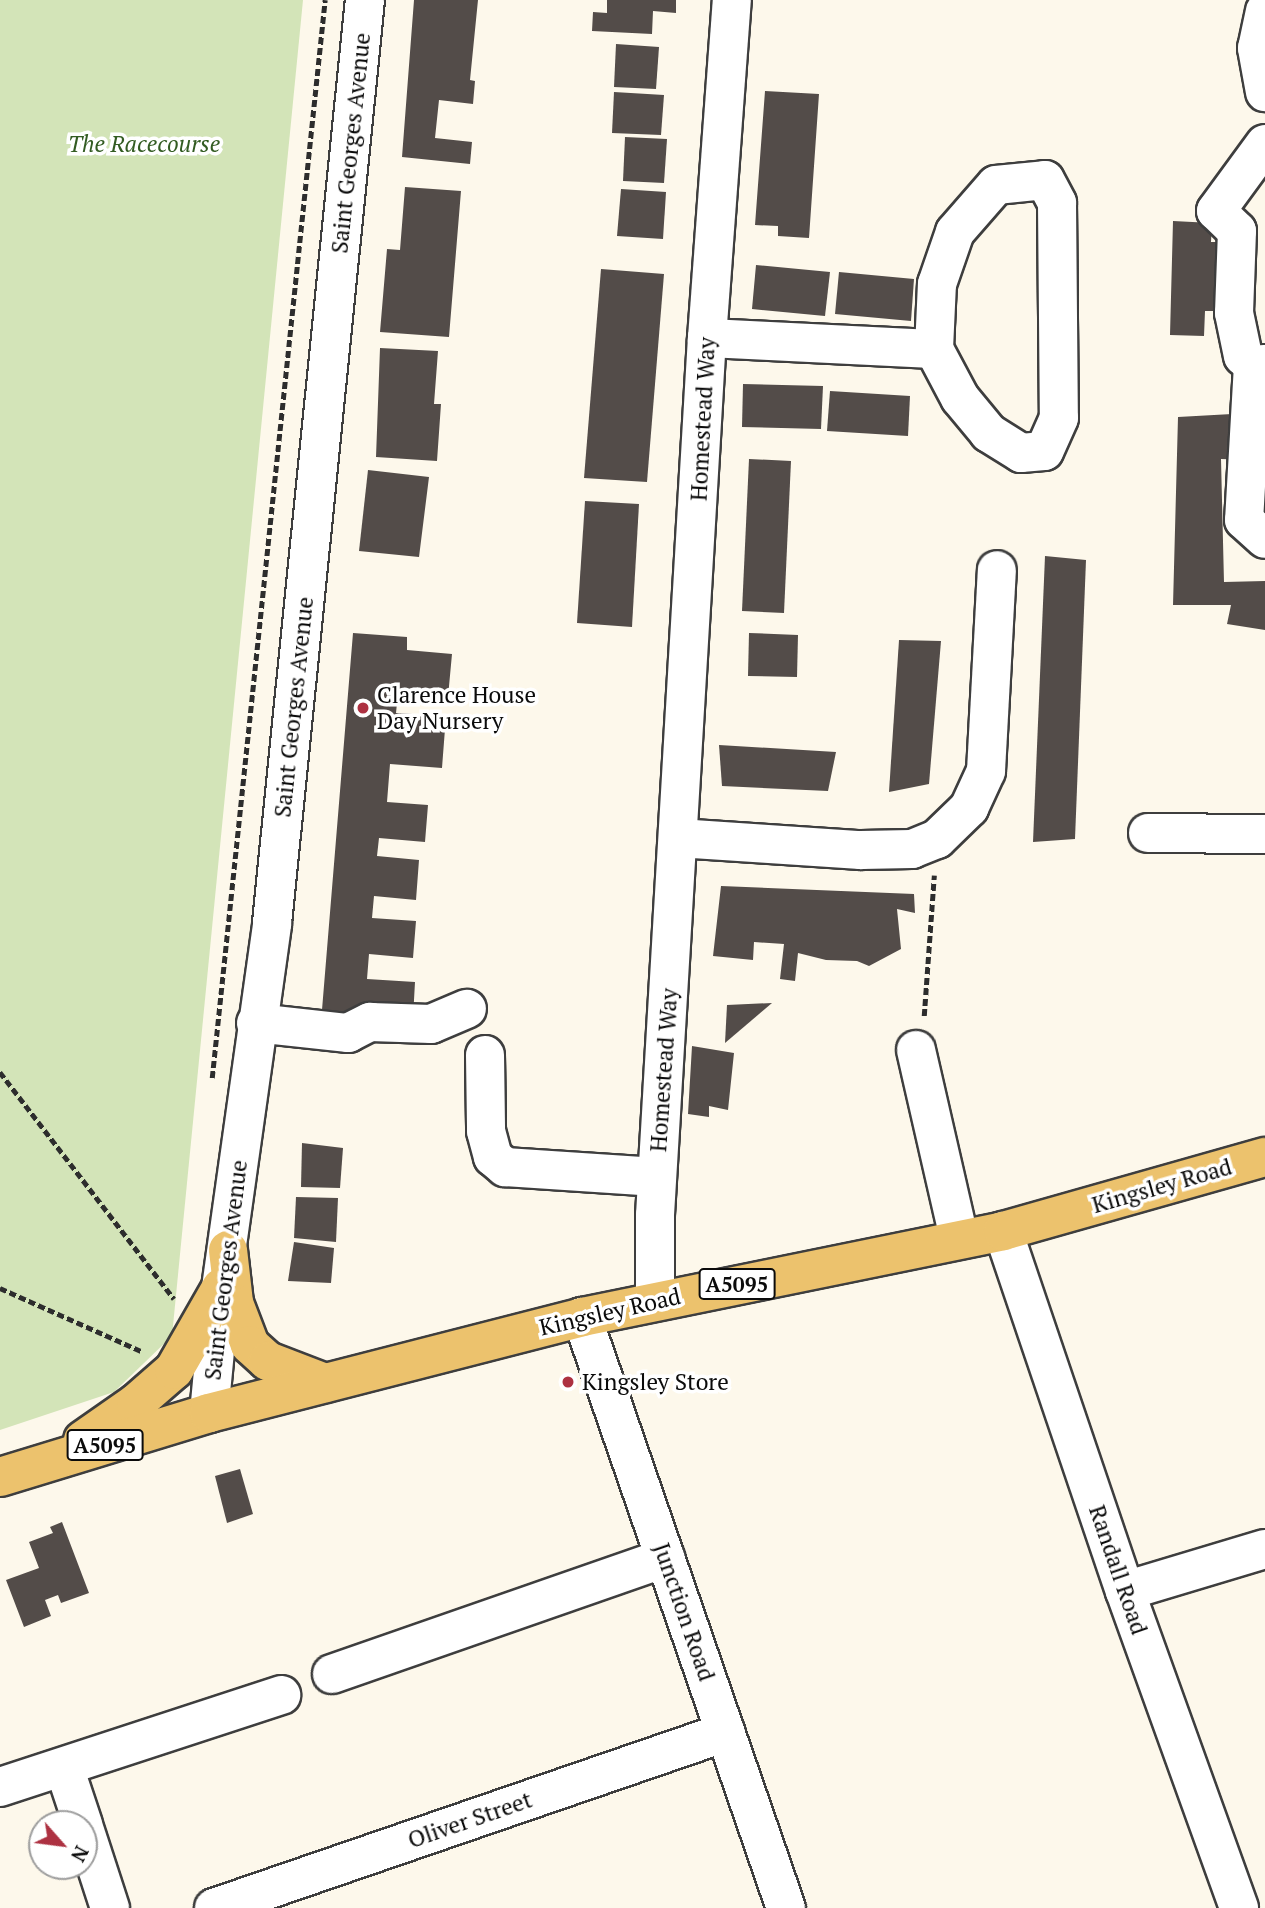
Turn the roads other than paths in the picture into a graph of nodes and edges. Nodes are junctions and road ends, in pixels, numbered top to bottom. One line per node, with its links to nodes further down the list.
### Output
1 (365, 0): 15 (street, Saint Georges Avenue)
2 (732, 0): 6 (street, Homestead Way)
3 (1265, 12): 4 (street)
4 (1265, 92)
5 (1265, 144): 8 (street)
6 (707, 338): 7 (street); 13 (street, Homestead Way)
7 (934, 349): 7 (street)
8 (1259, 364): 9 (street)
9 (1265, 539)
10 (989, 586): 13 (street)
11 (1148, 833): 12 (street)
12 (1265, 834)
13 (678, 838): 19 (street, Homestead Way)
14 (467, 1009): 15 (street)
15 (256, 1023): 22 (street, Saint Georges Avenue)
16 (916, 1050): 21 (street)
17 (485, 1055): 19 (street)
18 (1265, 1157): 20 (main road, Kingsley Road / A5095)
19 (657, 1177): 24 (street, Homestead Way)
20 (1003, 1231): 21 (main road, Kingsley Road / A5095); 32 (street, Randall Road)
21 (959, 1238): 24 (main road, Kingsley Road / A5095)
22 (228, 1250): 23 (street, Saint Georges Avenue); 26 (main road)
23 (221, 1288): 27 (street, Saint Georges Avenue); 28 (main road)
24 (655, 1301): 25 (main road, Kingsley Road / A5095)
25 (582, 1317): 26 (main road, Kingsley Road / A5095); 31 (street, Junction Road)
26 (326, 1383): 27 (main road, Kingsley Road / A5095)
27 (209, 1413): 28 (main road, Kingsley Road / A5095)
28 (49, 1462): 29 (main road, Kingsley Road / A5095)
29 (0, 1477)
30 (1265, 1549): 32 (street)
31 (665, 1558): 33 (street); 35 (street, Junction Road)
32 (1125, 1591): 43 (street, Randall Road)
33 (332, 1674)
34 (281, 1695): 36 (street)
35 (726, 1732): 41 (street, Oliver Street); 42 (street, Junction Road)
36 (64, 1767): 37 (street); 38 (street)
37 (0, 1787)
38 (78, 1810)
39 (98, 1872): 40 (street)
40 (110, 1908)
41 (214, 1908)
42 (786, 1908)
43 (1239, 1908)

